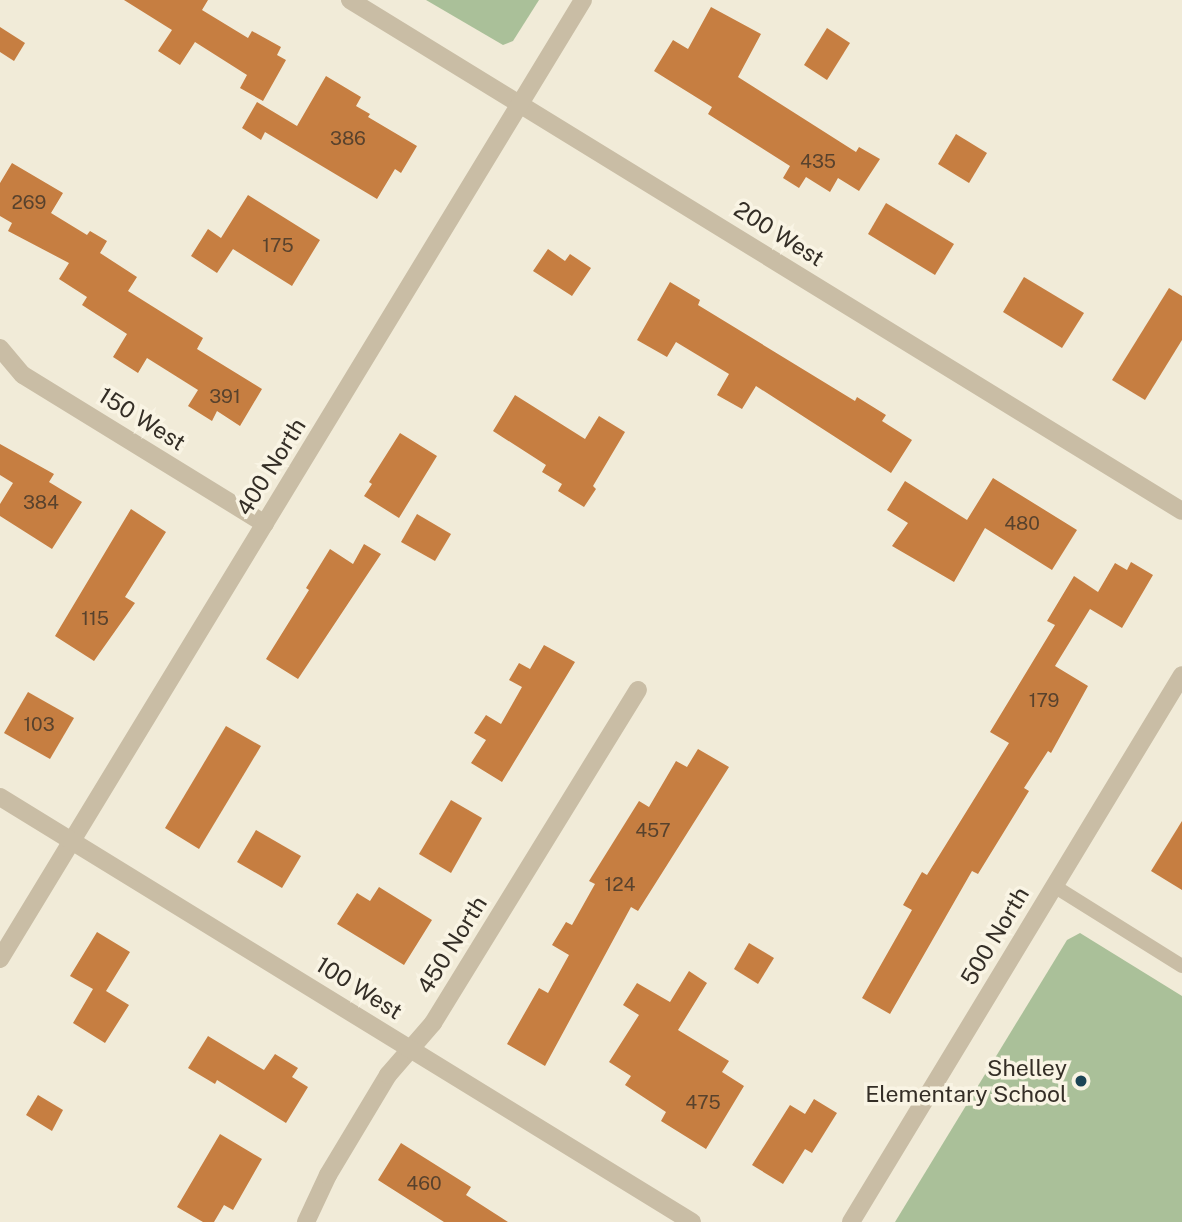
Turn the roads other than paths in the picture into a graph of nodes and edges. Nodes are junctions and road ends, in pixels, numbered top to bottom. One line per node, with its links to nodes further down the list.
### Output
1 (350, 0): 3 (street, 200 West)
2 (583, 0): 3 (street, 400 North)
3 (521, 104): 5 (street, 200 West); 6 (street, 400 North)
4 (0, 348): 6 (street, 150 West)
5 (1182, 511)
6 (265, 524): 10 (street, 400 North)
7 (1182, 675): 11 (street, 500 North)
8 (638, 690): 14 (street, 450 North)
9 (0, 797): 10 (street, 100 West)
10 (72, 842): 12 (street, 400 North); 14 (street, 100 West)
11 (1054, 886): 13 (lane); 17 (street, 500 North)
12 (0, 959)
13 (1182, 966)
14 (410, 1048): 15 (street, 450 North); 16 (street, 100 West)
15 (306, 1222)
16 (692, 1222)
17 (851, 1222)

